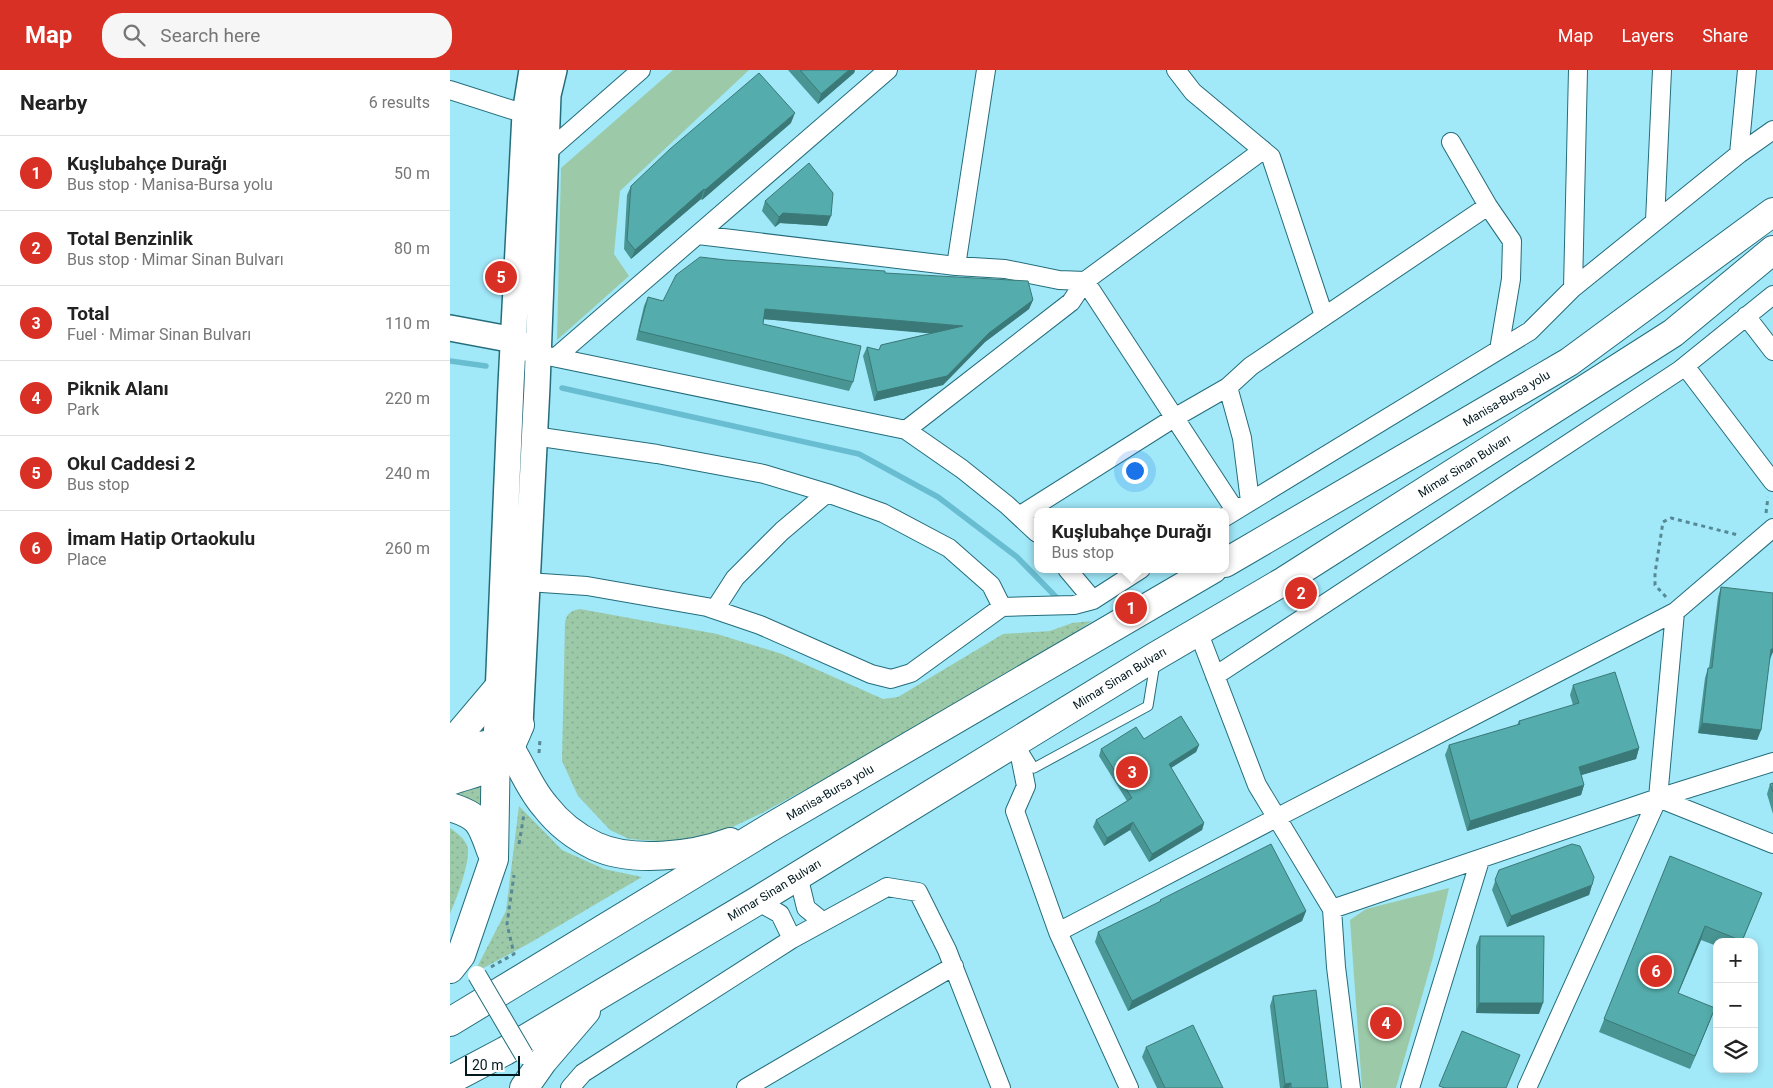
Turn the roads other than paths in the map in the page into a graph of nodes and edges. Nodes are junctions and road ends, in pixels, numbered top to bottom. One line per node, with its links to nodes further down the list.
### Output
1 (532, 70): 11 (street)
2 (554, 70): 11 (street)
3 (641, 70): 15 (street)
4 (888, 70): 20 (street)
5 (986, 70): 22 (street)
6 (1176, 70): 14 (street)
7 (1578, 70): 24 (street)
8 (1662, 70): 19 (street)
9 (1747, 70): 16 (street)
10 (450, 90): 11 (street)
11 (536, 116): 15 (street); 29 (street)
12 (1773, 130): 16 (street)
13 (1451, 142): 17 (street)
14 (1263, 150): 23 (street); 26 (street)
15 (546, 153): 32 (street)
16 (1739, 154): 19 (street)
17 (1488, 206): 26 (street); 30 (street)
18 (1773, 212): 46 (highway, Manisa-Bursa yolu)
19 (1655, 221): 24 (street)
20 (698, 235): 22 (street); 32 (street)
21 (1773, 250): 55 (highway, Mimar Sinan Bulvarı)
22 (956, 266): 23 (street)
23 (1085, 281): 35 (street); 36 (street)
24 (1573, 288): 30 (street)
25 (1773, 295): 27 (street)
26 (1324, 316): 34 (street)
27 (1746, 316): 31 (street); 33 (street)
28 (450, 328): 29 (street)
29 (514, 340): 32 (street); 58 (street)
30 (1499, 350): 40 (street)
31 (1773, 351)
32 (547, 356): 36 (street); 37 (street)
33 (1685, 366): 38 (street); 57 (street)
34 (1228, 387): 35 (street); 40 (street)
35 (1174, 418): 41 (street); 43 (street)
36 (906, 430): 43 (street)
37 (534, 436): 39 (street); 50 (street)
38 (1769, 476)
39 (827, 493): 52 (street); 53 (street)
40 (1250, 501): 42 (street)
41 (1226, 508)
42 (1230, 514)
43 (1019, 516): 44 (street)
44 (1034, 530)
45 (1767, 534): 54 (street)
46 (1229, 561)
47 (1070, 573): 51 (street)
48 (1135, 573): 51 (street)
49 (1207, 573): 68 (highway, Manisa-Bursa yolu)
50 (527, 582): 53 (street); 61 (street)
51 (1092, 600): 52 (street)
52 (1002, 607): 53 (street)
53 (715, 609)
54 (1675, 612): 65 (street); 67 (street)
55 (1198, 632): 56 (highway, Mimar Sinan Bulvarı); 57 (street)
56 (1156, 656): 59 (highway, Mimar Sinan Bulvarı); 59 (lane)
57 (1215, 676): 67 (street)
58 (499, 687): 60 (highway); 61 (street)
59 (1017, 742): 72 (highway, Mimar Sinan Bulvarı); 76 (street)
60 (450, 744)
61 (505, 745): 63 (highway); 64 (highway); 68 (highway); 70 (highway)
62 (1773, 762): 65 (street)
63 (450, 763)
64 (450, 780)
65 (1658, 798): 69 (street); 71 (street); 92 (street)
66 (450, 807): 70 (highway)
67 (1276, 818): 74 (street); 76 (street)
68 (771, 827): 82 (highway, Manisa-Bursa yolu)
69 (1773, 844)
70 (494, 859): 79 (highway)
71 (1480, 860): 74 (street); 91 (street)
72 (798, 875): 73 (highway, Mimar Sinan Bulvarı); 75 (street)
73 (757, 901): 77 (street); 81 (highway, Mimar Sinan Bulvarı)
74 (1332, 909): 90 (street)
75 (822, 921): 77 (street); 78 (street)
76 (1058, 932): 89 (street)
77 (792, 939): 86 (street)
78 (954, 966): 87 (street); 88 (street)
79 (450, 969)
80 (478, 975): 83 (street, bridge)
81 (599, 995): 84 (highway, Mimar Sinan Bulvarı); 85 (highway)
82 (450, 1022)
83 (524, 1055)
84 (450, 1080)
85 (524, 1088)
86 (570, 1088)
87 (746, 1088)
88 (1001, 1088)
89 (1129, 1088)
90 (1351, 1088)
91 (1410, 1088)
92 (1527, 1088)

